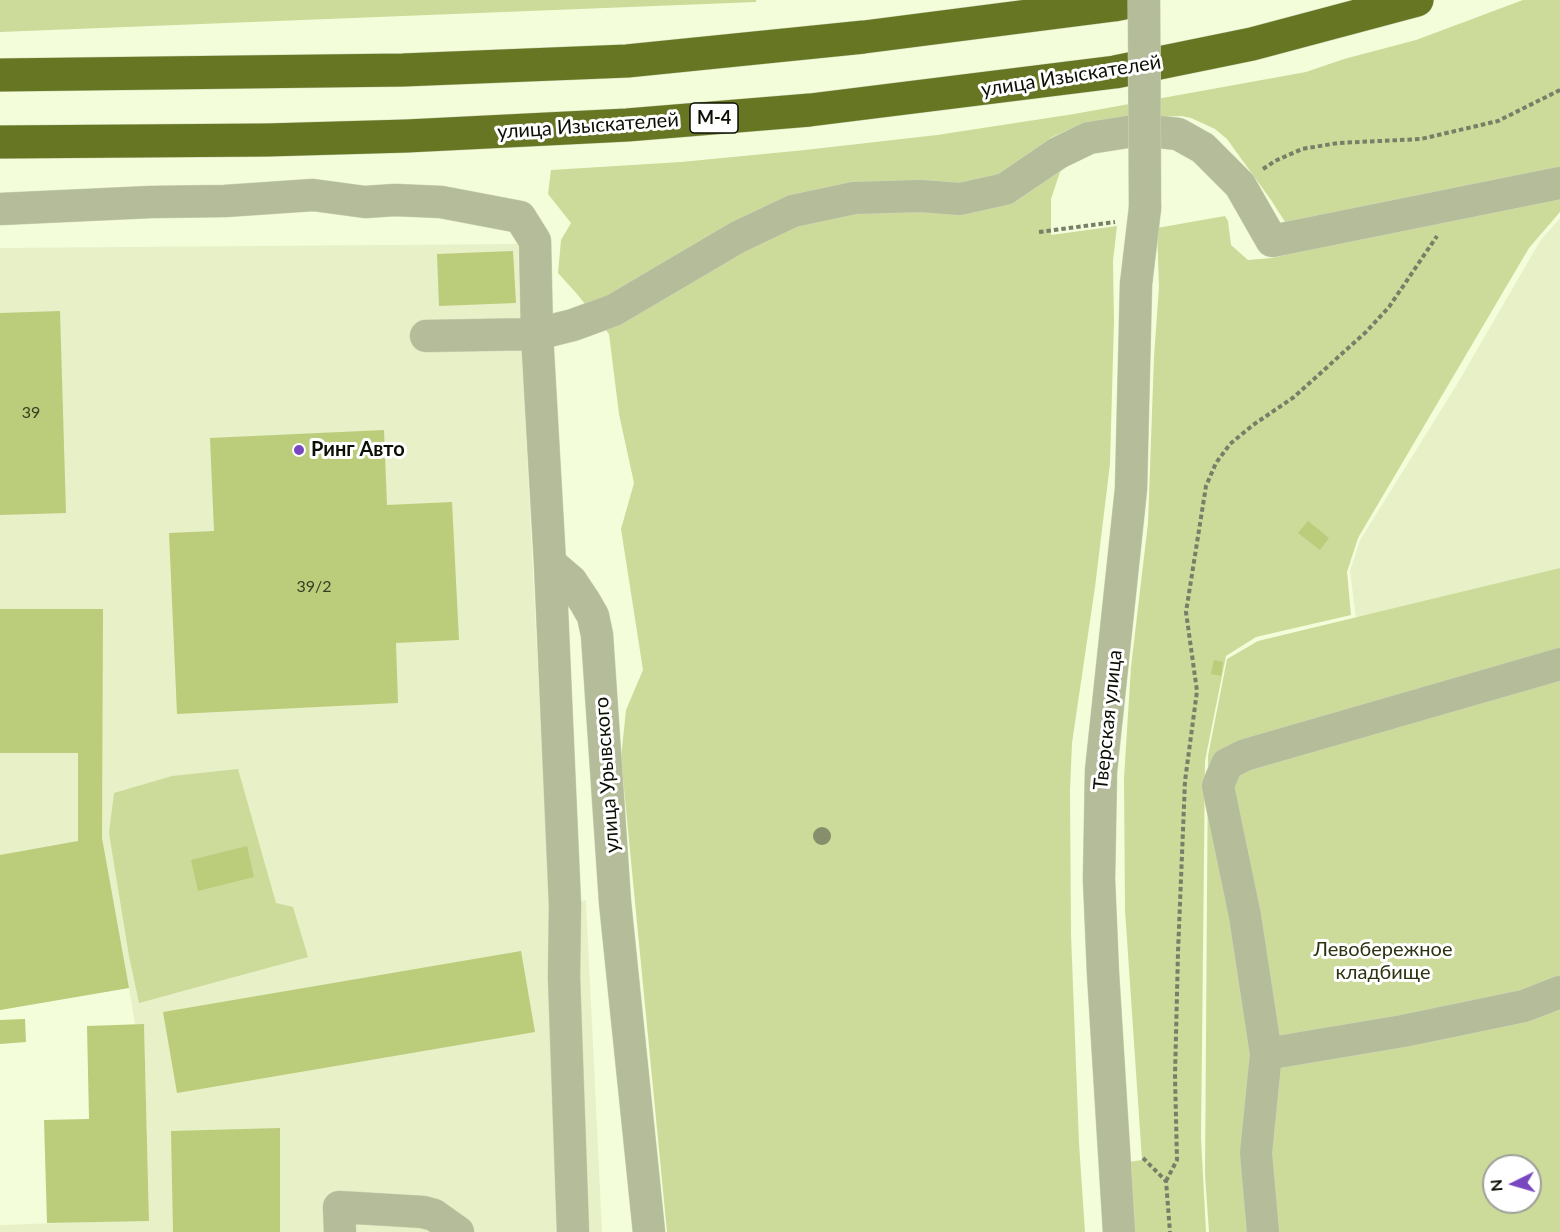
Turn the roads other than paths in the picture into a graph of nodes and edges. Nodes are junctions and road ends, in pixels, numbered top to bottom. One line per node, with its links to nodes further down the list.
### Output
1 (1139, 0): 4 (highway)
2 (1144, 0): 18 (street, Тверская улица, bridge)
3 (1418, 0): 5 (highway, улица Изыскателей / М-4)
4 (0, 75)
5 (0, 142)
6 (1560, 183): 8 (street)
7 (0, 209): 8 (street)
8 (537, 334): 9 (street); 10 (street)
9 (426, 336)
10 (550, 563): 16 (street); 17 (street, улица Урывского)
11 (1560, 664): 13 (street)
12 (1560, 992): 13 (street)
13 (1266, 1054): 19 (street)
14 (340, 1232): 15 (street)
15 (458, 1232)
16 (573, 1232)
17 (649, 1232)
18 (1119, 1232)
19 (1263, 1232)

